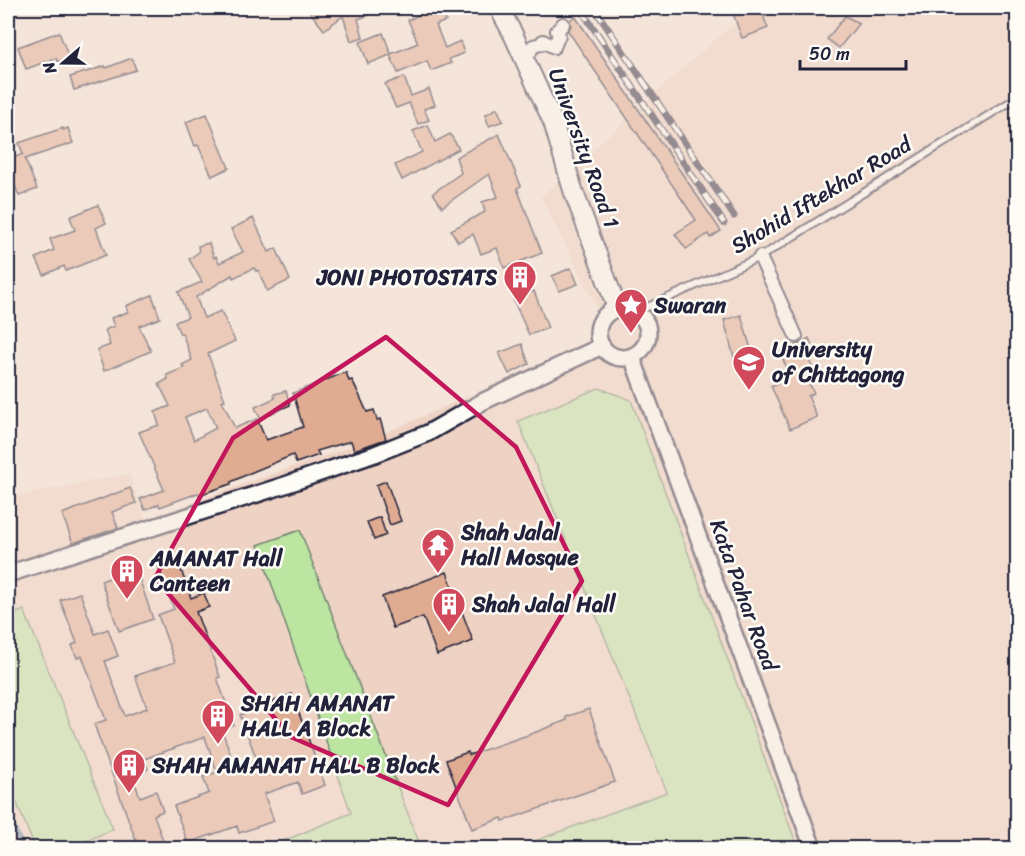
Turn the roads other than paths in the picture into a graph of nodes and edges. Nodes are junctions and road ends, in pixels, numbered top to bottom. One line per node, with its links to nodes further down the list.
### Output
1 (499, 8): 3 (main road, University Road 1)
2 (563, 24): 3 (street)
3 (526, 60): 6 (main road, University Road 1)
4 (1017, 97): 5 (lane, Shohid Iftekhar Road)
5 (760, 257): 7 (lane, Shohid Iftekhar Road); 8 (street)
6 (617, 308): 7 (street); 9 (street)
7 (636, 312): 10 (street)
8 (796, 336)
9 (602, 346): 10 (street); 12 (street)
10 (632, 357): 13 (street, Kata Pahar Road)
11 (643, 385): 13 (street, Kata Pahar Road)
12 (8, 574)
13 (814, 849)

